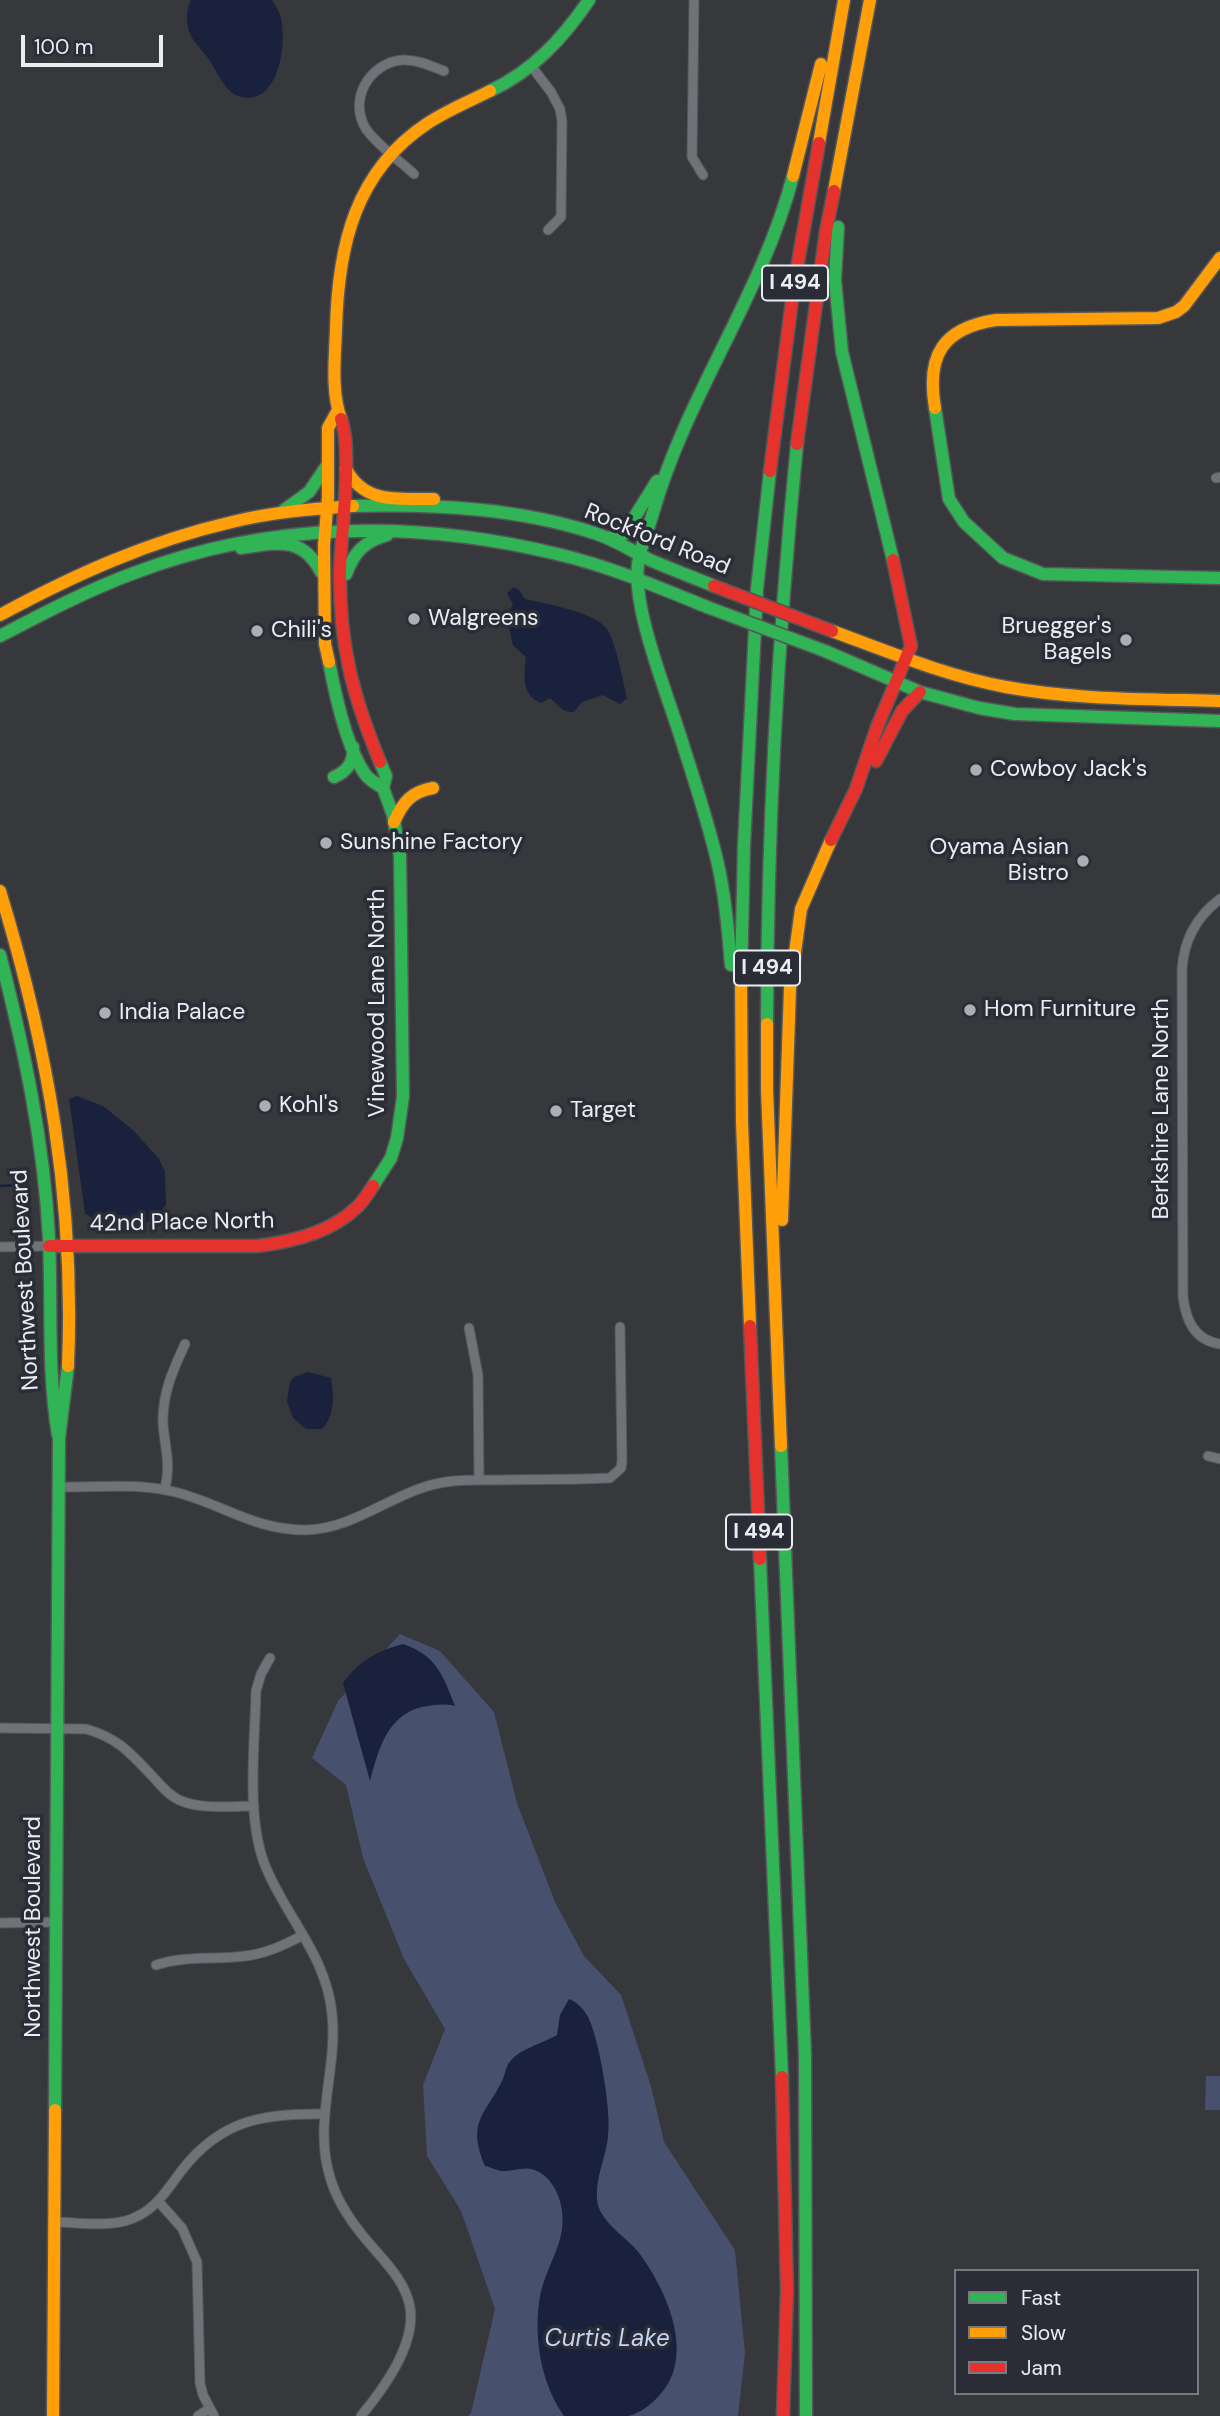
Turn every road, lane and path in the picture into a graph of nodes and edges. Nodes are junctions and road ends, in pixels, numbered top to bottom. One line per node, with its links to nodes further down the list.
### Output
1 (589, 0): 5 (main road, Vinewood Lane North)
2 (694, 0): 10 (street)
3 (842, 0): 16 (main road); 48 (main road, I 494)
4 (870, 0): 7 (main road, I 494)
5 (532, 66): 8 (main road, Vinewood Lane North); 11 (street)
6 (444, 71): 8 (street)
7 (841, 148): 34 (main road); 53 (main road, I 494)
8 (392, 154): 9 (street); 13 (main road, Vinewood Lane North)
9 (414, 174)
10 (703, 175)
11 (548, 230)
12 (1220, 258): 27 (main road)
13 (338, 410): 14 (main road, Vinewood Lane North); 15 (main road, Vinewood Lane North)
14 (328, 463): 18 (main road, Vinewood Lane North); 19 (main road)
15 (345, 466): 17 (main road, Vinewood Lane North); 20 (main road)
16 (665, 470): 24 (main road); 26 (main road)
17 (344, 506): 18 (main road, Rockford Road); 20 (main road, Rockford Road); 22 (main road, Vinewood Lane North)
18 (327, 508): 19 (main road, Rockford Road); 21 (main road, Vinewood Lane North)
19 (279, 512): 31 (main road, Rockford Road)
20 (515, 516): 24 (main road, Rockford Road)
21 (325, 529): 22 (main road, Rockford Road); 25 (main road, Rockford Road); 29 (main road, Vinewood Lane North)
22 (342, 529): 23 (main road, Rockford Road); 30 (main road, Vinewood Lane North)
23 (421, 532): 28 (main road, Rockford Road); 30 (main road)
24 (608, 538): 26 (main road, Rockford Road)
25 (224, 544): 29 (main road); 33 (main road, Rockford Road)
26 (639, 555): 28 (main road); 34 (main road, Rockford Road, bridge)
27 (1220, 578)
28 (637, 579): 35 (main road, Rockford Road, bridge); 48 (main road)
29 (324, 581): 39 (main road, Vinewood Lane North)
30 (342, 588): 41 (main road, Vinewood Lane North)
31 (7, 608): 32 (main road, Rockford Road)
32 (0, 615)
33 (0, 636)
34 (906, 658): 35 (main road); 37 (main road, Rockford Road)
35 (897, 681): 36 (main road, Rockford Road); 43 (main road)
36 (920, 692): 38 (main road, Rockford Road); 43 (main road)
37 (1220, 701)
38 (1220, 721)
39 (353, 747): 40 (main road); 41 (main road, Vinewood Lane North)
40 (334, 777)
41 (383, 788): 44 (main road, Vinewood Lane North)
42 (433, 788): 44 (main road)
43 (856, 789): 53 (main road)
44 (394, 822): 49 (main road, Vinewood Lane North)
45 (0, 891): 52 (main road, Northwest Boulevard)
46 (1220, 899): 56 (street, Berkshire Lane North)
47 (0, 956): 50 (main road, Northwest Boulevard)
48 (742, 1083): 79 (main road, I 494)
49 (356, 1208): 52 (main road, 42nd Place North)
50 (49, 1246): 51 (street, 42nd Place North); 52 (main road, 42nd Place North); 58 (main road, Northwest Boulevard)
51 (0, 1247)
52 (68, 1247): 58 (main road, Northwest Boulevard)
53 (774, 1282): 80 (main road, I 494)
54 (620, 1327): 61 (street)
55 (469, 1328): 61 (street)
56 (1220, 1344)
57 (185, 1345): 63 (street)
58 (59, 1438): 62 (main road, Northwest Boulevard)
59 (1208, 1456): 60 (street)
60 (1220, 1459)
61 (479, 1480): 63 (street)
62 (58, 1487): 63 (street); 65 (main road, Northwest Boulevard)
63 (165, 1489)
64 (270, 1658): 67 (street)
65 (56, 1727): 66 (street); 67 (street); 68 (main road, Northwest Boulevard)
66 (0, 1728)
67 (254, 1806): 70 (street)
68 (55, 1922): 69 (street); 74 (main road, Northwest Boulevard)
69 (0, 1923)
70 (303, 1936): 71 (street); 72 (street)
71 (156, 1965)
72 (324, 2114): 73 (street); 78 (street)
73 (158, 2201): 74 (street); 75 (street)
74 (54, 2222): 76 (main road, Northwest Boulevard)
75 (211, 2413): 77 (street)
76 (53, 2416)
77 (198, 2416)
78 (361, 2416)
79 (783, 2416)
80 (806, 2416)

